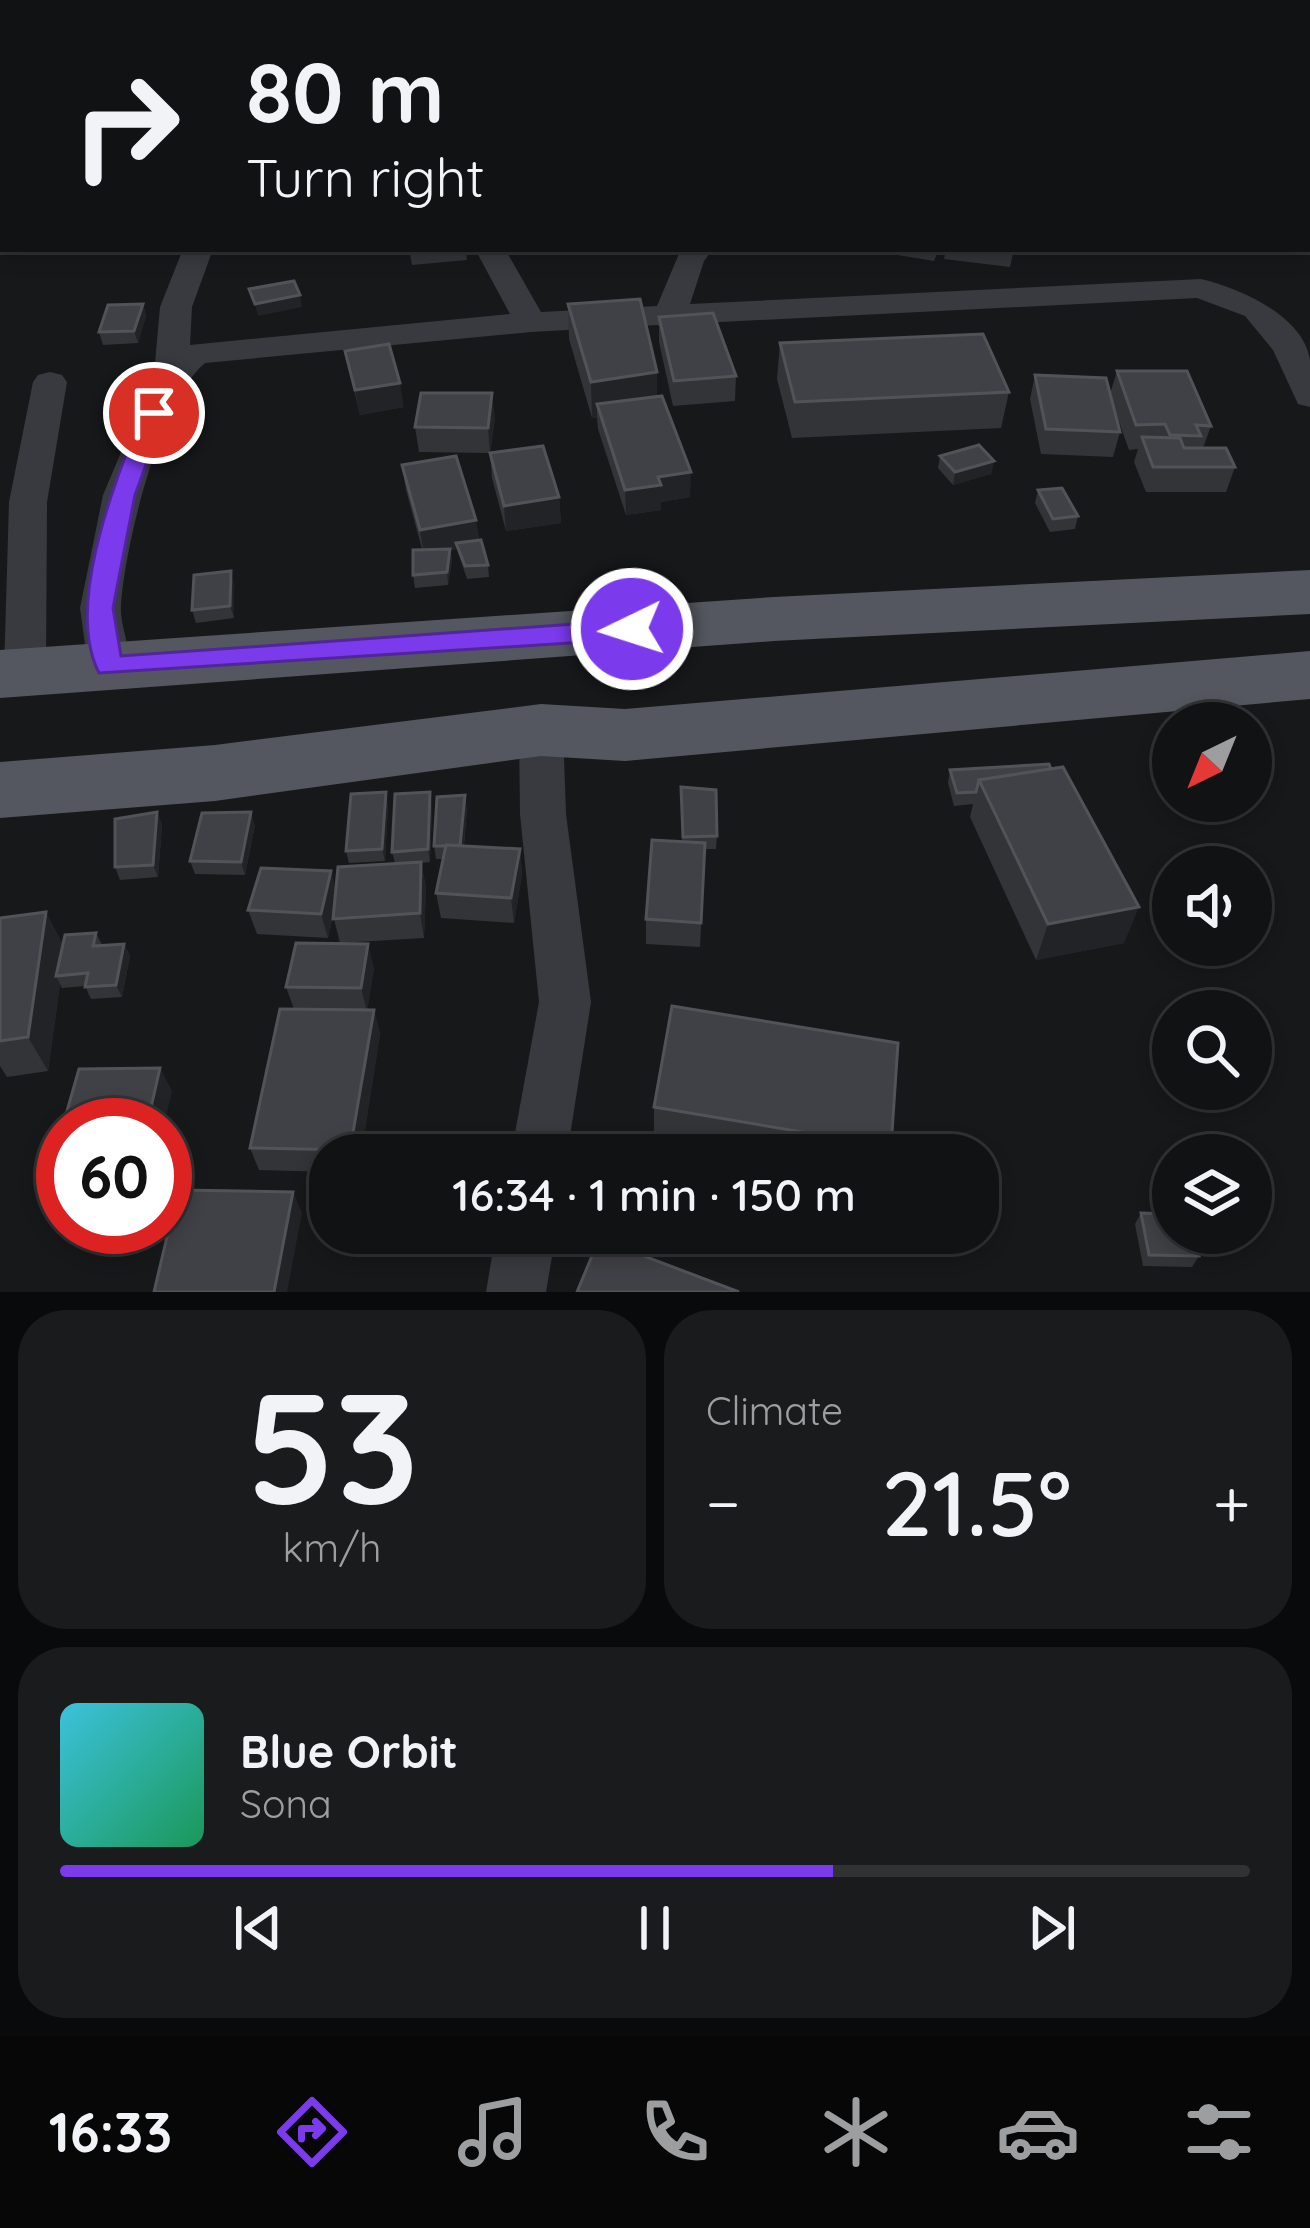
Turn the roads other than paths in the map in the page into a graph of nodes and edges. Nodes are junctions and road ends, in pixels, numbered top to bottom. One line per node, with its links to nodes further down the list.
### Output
1 (197, 252): 6 (street)
2 (492, 252): 5 (street)
3 (695, 252): 4 (street)
4 (669, 319): 5 (street); 8 (street)
5 (531, 322): 6 (street)
6 (171, 374): 10 (street)
7 (50, 382): 11 (street)
8 (1310, 398)
9 (1310, 592): 10 (main road)
10 (109, 666): 11 (main road)
11 (12, 673)
12 (1310, 675): 13 (main road)
13 (541, 730): 14 (main road); 15 (street)
14 (0, 790)
15 (543, 1134)
16 (522, 1254): 17 (street)
17 (516, 1292)

